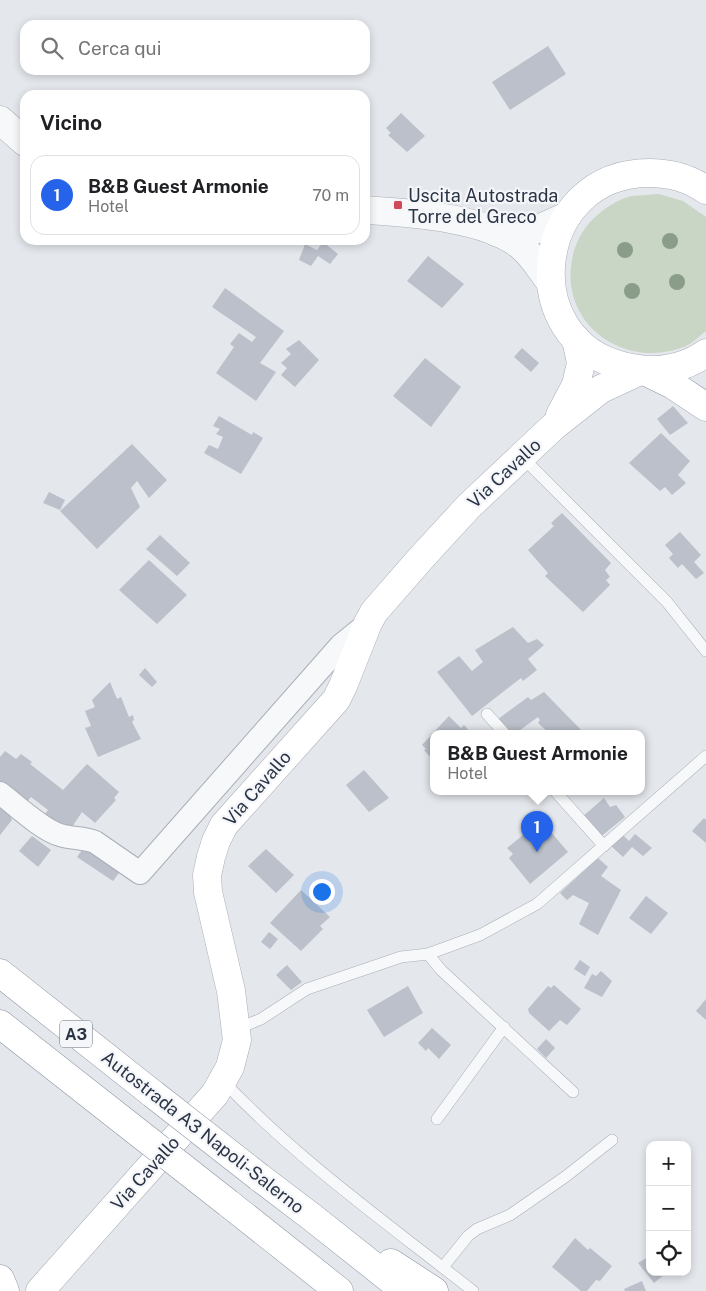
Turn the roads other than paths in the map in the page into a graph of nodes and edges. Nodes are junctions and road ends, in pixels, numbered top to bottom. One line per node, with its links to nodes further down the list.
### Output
1 (0, 120): 2 (street)
2 (20, 138)
3 (699, 182): 5 (main road)
4 (370, 210): 6 (street)
5 (567, 216): 6 (street); 7 (main road)
6 (496, 232): 7 (street)
7 (550, 282): 8 (main road)
8 (576, 339): 10 (main road); 12 (main road)
9 (706, 353): 10 (main road)
10 (642, 370): 11 (main road); 12 (main road)
11 (706, 407)
12 (554, 426): 13 (main road, Via Cavallo)
13 (522, 456): 14 (main road, Via Cavallo); 15 (lane)
14 (368, 624): 19 (street); 25 (main road, Via Cavallo)
15 (706, 651)
16 (488, 714): 17 (lane)
17 (501, 730)
18 (706, 756): 21 (lane)
19 (0, 793)
20 (559, 795): 21 (lane)
21 (604, 846): 22 (lane)
22 (428, 954): 25 (lane); 26 (lane)
23 (0, 973): 31 (main road, Autostrada A3 Napoli-Salerno / A3, bridge)
24 (0, 1024): 36 (main road, A3, bridge)
25 (236, 1026): 27 (main road, Via Cavallo)
26 (504, 1027): 28 (lane); 29 (lane)
27 (223, 1081): 33 (lane); 35 (main road, Via Cavallo)
28 (573, 1092)
29 (437, 1119)
30 (612, 1140): 33 (lane)
31 (313, 1218): 33 (main road); 37 (main road, Autostrada A3 Napoli-Salerno / A3)
32 (0, 1279): 34 (main road)
33 (438, 1279): 38 (lane)
34 (5, 1291)
35 (40, 1291)
36 (339, 1291)
37 (405, 1291)
38 (473, 1291)

